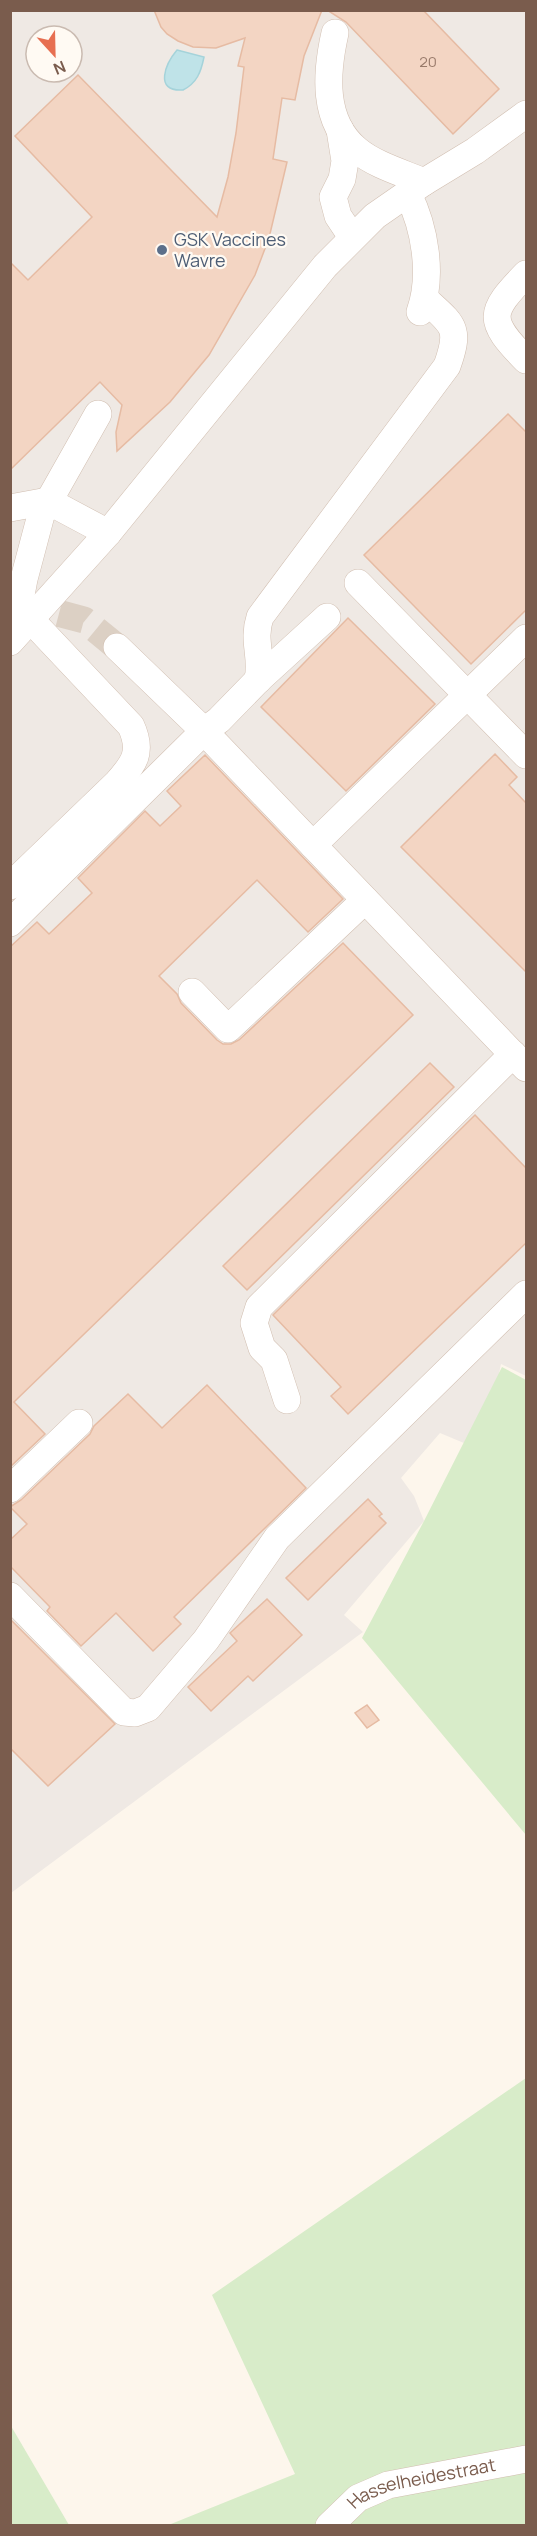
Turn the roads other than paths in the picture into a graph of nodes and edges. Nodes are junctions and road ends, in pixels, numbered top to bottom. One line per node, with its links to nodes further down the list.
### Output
1 (335, 33): 3 (street)
2 (526, 114): 4 (street)
3 (340, 130): 4 (street); 5 (street)
4 (416, 188): 5 (street); 17 (street)
5 (352, 237): 11 (street)
6 (526, 274): 7 (street)
7 (526, 360)
8 (98, 414): 9 (street)
9 (48, 501): 10 (street); 11 (street); 14 (street)
10 (10, 508)
11 (108, 533): 14 (street)
12 (358, 583): 18 (street)
13 (327, 617): 17 (street)
14 (16, 635): 22 (street)
15 (526, 638): 18 (street)
16 (117, 647): 19 (street)
17 (258, 680): 19 (street)
18 (467, 695): 20 (street); 21 (street)
19 (203, 732): 21 (street); 24 (street)
20 (526, 755)
21 (313, 845): 23 (street)
22 (10, 886)
23 (365, 900): 25 (street); 26 (street)
24 (10, 923)
25 (192, 992)
26 (520, 1061): 28 (street)
27 (526, 1294): 31 (street)
28 (288, 1400)
29 (79, 1423): 30 (street)
30 (10, 1489)
31 (10, 1596)
32 (526, 2458): 33 (street, Hasselheidestraat)
33 (329, 2526)

